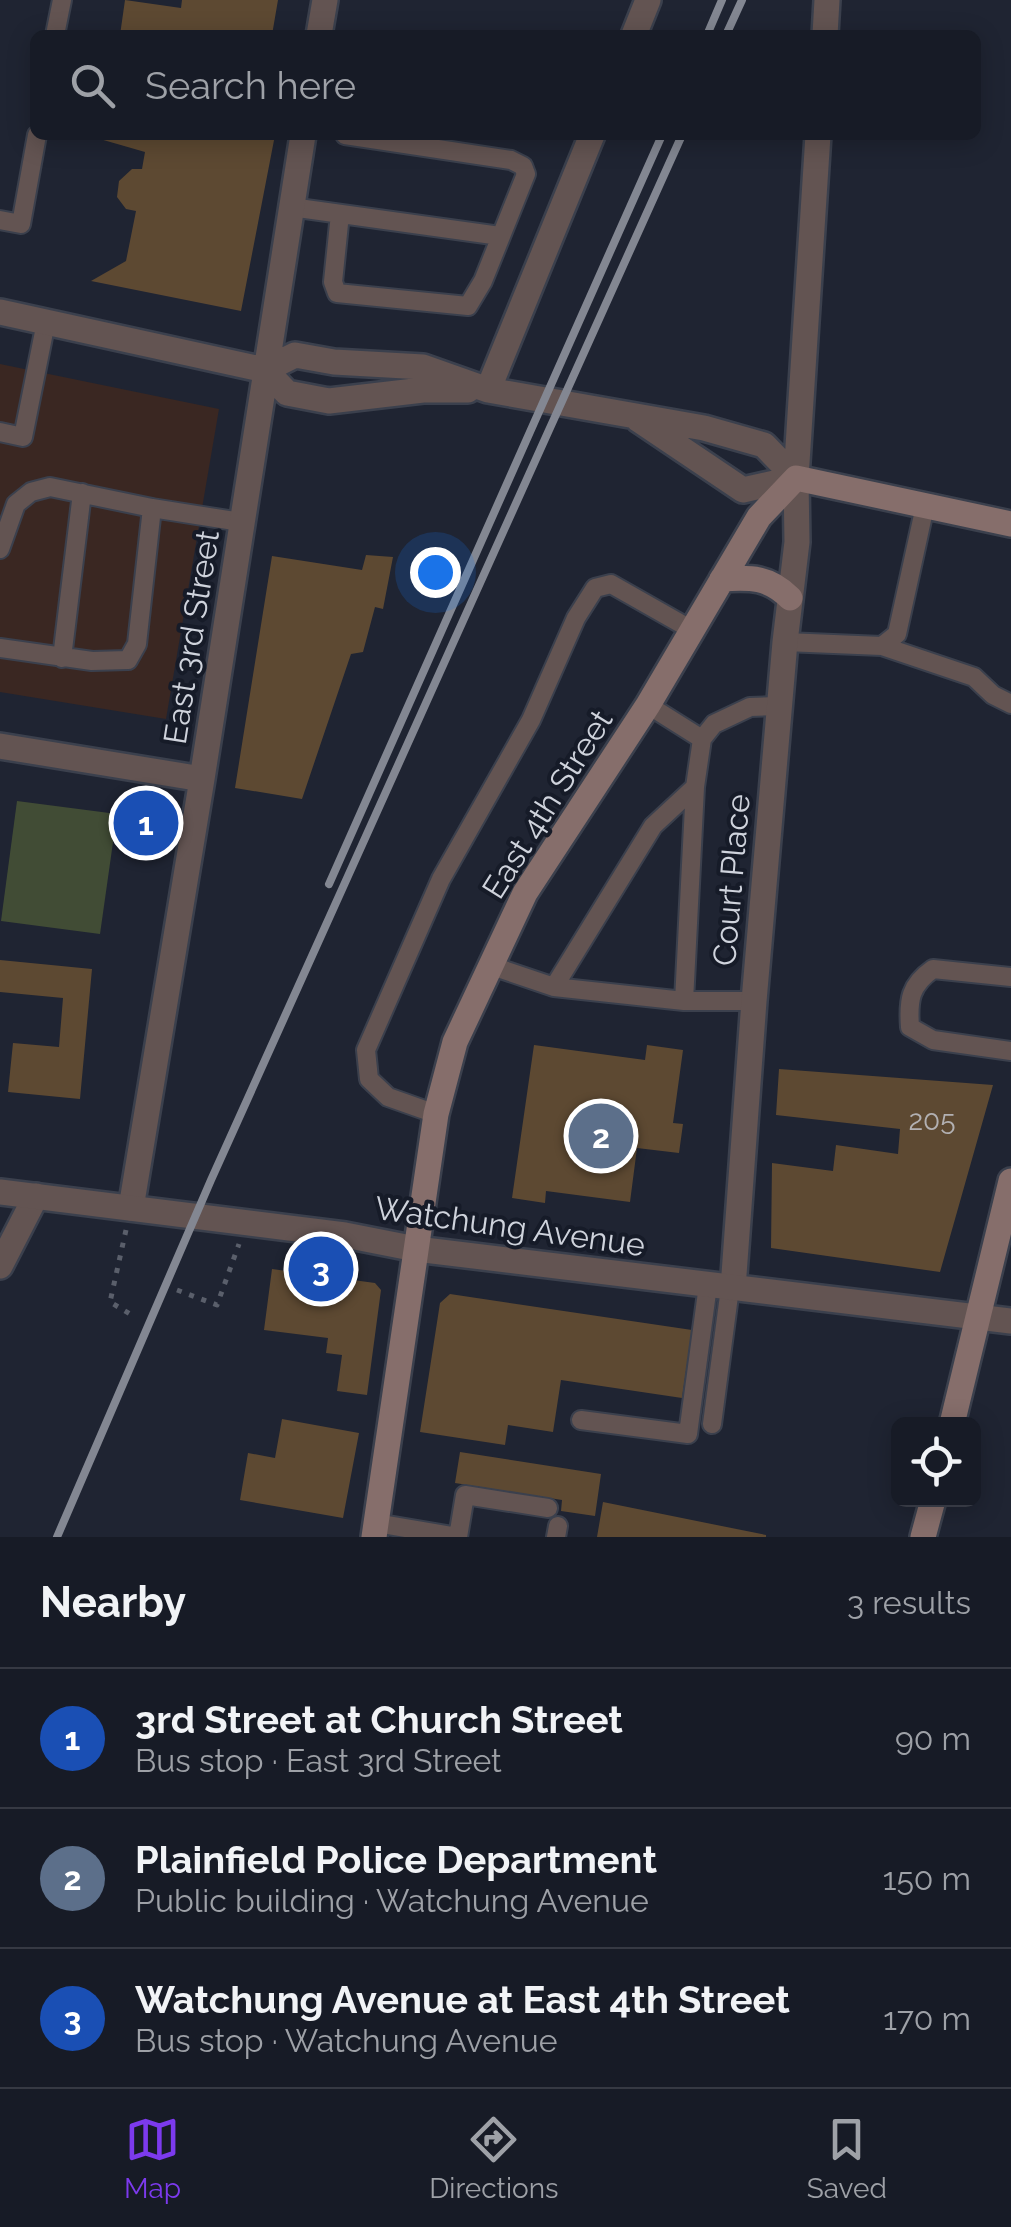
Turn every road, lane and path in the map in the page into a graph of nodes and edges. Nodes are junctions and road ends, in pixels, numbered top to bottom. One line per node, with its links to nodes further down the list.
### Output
1 (62, 0): 5 (lane)
2 (324, 0): 6 (street)
3 (648, 0): 7 (street)
4 (827, 0): 8 (street)
5 (56, 30)
6 (320, 30)
7 (636, 30)
8 (824, 30)
9 (36, 140): 16 (lane)
10 (301, 140): 14 (street, East 3rd Street)
11 (378, 140): 17 (lane)
12 (590, 140): 21 (street)
13 (818, 140): 24 (street)
14 (291, 207): 15 (lane); 20 (street, East 3rd Street)
15 (340, 214): 17 (lane); 17 (lane)
16 (0, 220)
17 (500, 236)
18 (0, 312): 19 (street)
19 (46, 322): 20 (street); 23 (lane)
20 (265, 370): 21 (street); 21 (street); 28 (street, East 3rd Street)
21 (488, 390): 22 (street)
22 (633, 416): 24 (street); 24 (street)
23 (0, 432)
24 (796, 478): 26 (main road); 31 (main road, East 4th Street); 32 (street, Court Place)
25 (82, 493): 27 (lane); 30 (lane); 37 (lane)
26 (925, 506): 29 (main road); 35 (lane)
27 (152, 508): 28 (lane); 37 (lane)
28 (242, 522): 43 (street, East 3rd Street)
29 (1011, 524)
30 (0, 549)
31 (722, 580): 32 (main road); 33 (main road, East 4th Street)
32 (790, 598): 34 (street, Court Place)
33 (692, 630): 39 (main road, East 4th Street); 51 (lane)
34 (785, 642): 35 (lane); 40 (street, Court Place)
35 (882, 646): 38 (lane)
36 (0, 648): 37 (lane)
37 (62, 658)
38 (1011, 704)
39 (648, 705): 41 (lane); 45 (main road, East 4th Street)
40 (779, 706): 41 (lane); 49 (street, Court Place)
41 (702, 739): 44 (lane)
42 (0, 746): 43 (street)
43 (202, 779): 55 (street, East 3rd Street)
44 (695, 787): 47 (lane); 48 (lane)
45 (489, 965): 47 (lane); 51 (main road, East 4th Street)
46 (1011, 977): 50 (lane)
47 (554, 987): 48 (lane)
48 (684, 1001): 49 (lane)
49 (754, 1001): 59 (street, Court Place)
50 (1011, 1051)
51 (436, 1114): 57 (main road, East 4th Street)
52 (1011, 1181): 62 (main road)
53 (0, 1192): 54 (street, Watchung Avenue)
54 (36, 1196): 55 (street, Watchung Avenue); 58 (street)
55 (131, 1208): 56 (street, Watchung Avenue); 61 (path)
56 (246, 1223): 57 (street, Watchung Avenue); 60 (path)
57 (416, 1249): 59 (street, Watchung Avenue); 69 (main road, East 4th Street)
58 (0, 1266)
59 (724, 1287): 62 (street, Watchung Avenue); 65 (lane); 66 (lane)
60 (177, 1290)
61 (130, 1314)
62 (980, 1318): 63 (street, Watchung Avenue); 64 (main road)
63 (1011, 1321)
64 (954, 1417)
65 (581, 1420)
66 (712, 1424)
67 (931, 1507): 70 (main road)
68 (548, 1508): 69 (lane)
69 (375, 1530)
70 (923, 1537)

